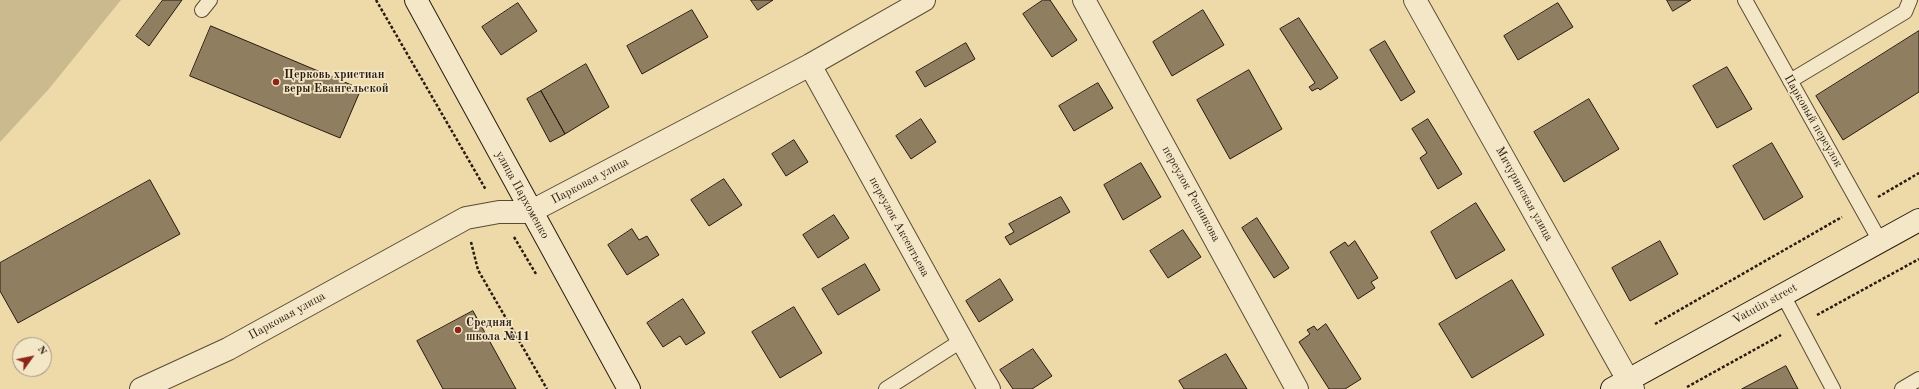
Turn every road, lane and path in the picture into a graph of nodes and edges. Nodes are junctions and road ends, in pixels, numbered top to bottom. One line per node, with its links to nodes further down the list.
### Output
1 (416, 0): 11 (street, улица Пархоменко)
2 (924, 0): 7 (street, Парковая улица)
3 (1084, 0): 25 (street, переулок Репникова)
4 (1415, 0): 19 (street, Мичуринская улица)
5 (1745, 0): 8 (lane, Парковый переулок)
6 (1910, 0): 8 (lane)
7 (810, 64): 11 (street, Парковая улица); 17 (street, переулок Аксентьева)
8 (1790, 81): 10 (lane, Парковый переулок)
9 (1919, 173): 10 (path)
10 (1861, 206): 14 (lane, Парковый переулок); 16 (path)
11 (530, 212): 12 (street, Парковая улица); 22 (street, улица Пархоменко)
12 (466, 218): 20 (street, Парковая улица); 21 (path)
13 (1919, 220): 14 (street, Vatutin street)
14 (1880, 241): 15 (street, Vatutin street)
15 (1783, 295): 19 (street, Vatutin street); 26 (lane)
16 (1655, 324)
17 (961, 341): 23 (lane); 24 (street, переулок Аксентьева)
18 (1919, 379): 27 (lane)
19 (1624, 386)
20 (141, 389)
21 (547, 389)
22 (629, 389)
23 (886, 389)
24 (989, 389)
25 (1297, 389)
26 (1833, 389)
27 (1902, 389)

